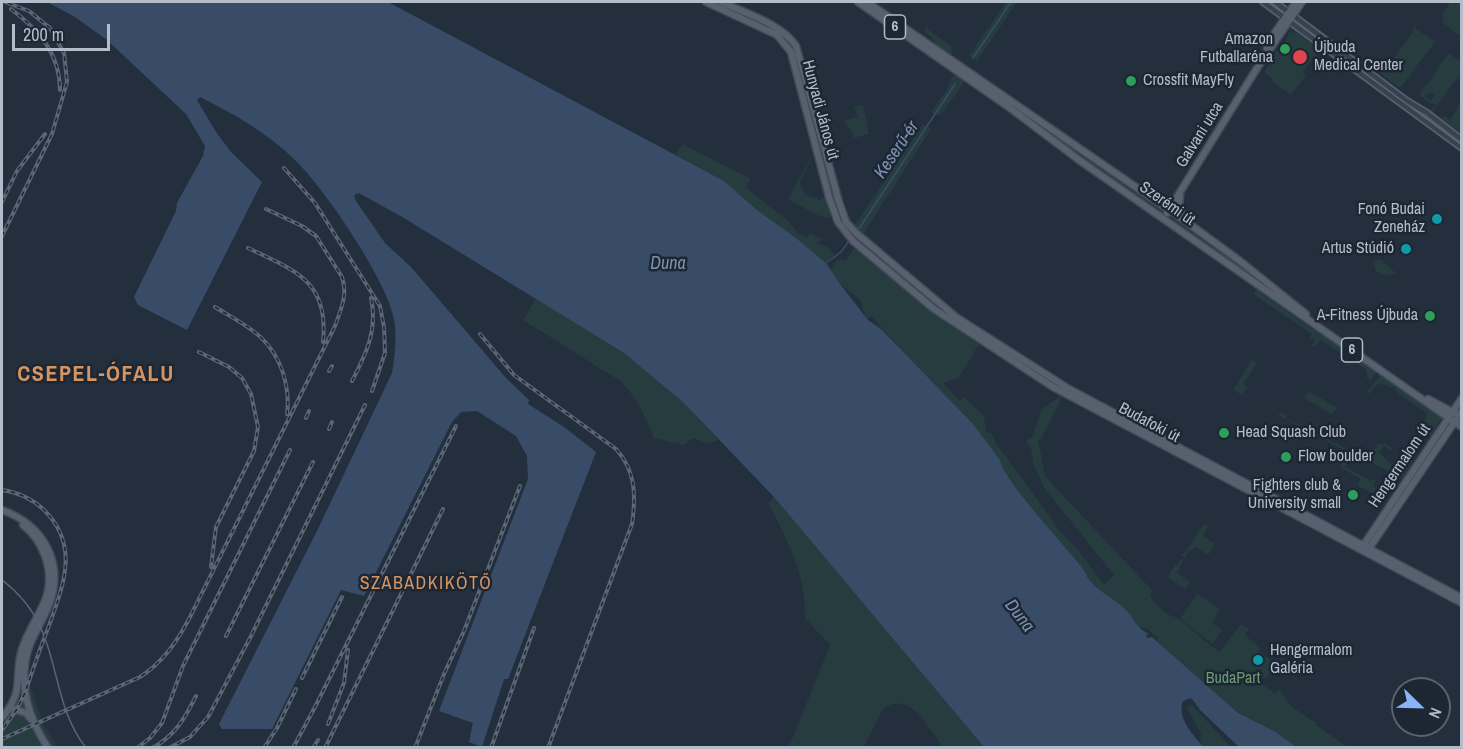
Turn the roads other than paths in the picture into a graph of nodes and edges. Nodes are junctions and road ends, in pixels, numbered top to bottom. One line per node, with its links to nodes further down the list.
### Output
1 (706, 2): 8 (main road)
2 (858, 2): 19 (main road, Szerémi út / 6)
3 (867, 2): 18 (main road, Szerémi út / 6)
4 (1263, 2): 10 (street)
5 (1275, 2): 9 (street)
6 (1296, 2): 9 (main road)
7 (1302, 2): 9 (main road)
8 (720, 4): 11 (main road); 12 (main road)
9 (1292, 13): 10 (main road, Galvani utca); 15 (street)
10 (1287, 19): 16 (street); 17 (main road, Galvani utca)
11 (779, 37): 12 (main road); 13 (main road, Hunyadi János út)
12 (791, 38): 13 (main road, Hunyadi János út)
13 (807, 97): 14 (main road, Hunyadi János út)
14 (811, 113): 21 (main road, Hunyadi János út); 22 (main road, Hunyadi János út)
15 (1461, 140)
16 (1461, 148)
17 (1182, 189): 18 (main road, Galvani utca); 20 (main road)
18 (1169, 211): 19 (main road, Galvani utca); 20 (main road, Szerémi út / 6)
19 (1164, 219): 28 (main road, Szerémi út / 6)
20 (1188, 223): 28 (main road, Szerémi út / 6)
21 (851, 228): 23 (main road, Budafoki út)
22 (846, 234): 23 (main road, Budafoki út)
23 (954, 319): 24 (main road, Budafoki út); 25 (main road, Budafoki út)
24 (1034, 366): 25 (main road); 27 (main road, Budafoki út)
25 (1030, 373): 27 (main road, Budafoki út)
26 (1461, 398): 28 (main road, Hengermalom út)
27 (1083, 400): 30 (main road, Budafoki út)
28 (1456, 416): 29 (main road, Szerémi út / 6); 38 (main road, Hengermalom út)
29 (1461, 427)
30 (1158, 439): 31 (main road, Budafoki út); 32 (main road, Budafoki út)
31 (1214, 466): 32 (main road); 33 (main road, Budafoki út)
32 (1218, 475): 33 (main road, Budafoki út)
33 (1225, 475): 34 (main road, Budafoki út); 36 (main road, Budafoki út)
34 (1253, 486): 35 (main road, Budafoki út); 36 (main road)
35 (1266, 493): 36 (main road); 38 (main road, Budafoki út)
36 (1257, 495): 38 (main road, Budafoki út)
37 (2, 512): 42 (main road); 44 (main road)
38 (1365, 549): 39 (main road, Budafoki út)
39 (1422, 579): 40 (main road, Budafoki út); 41 (main road, Budafoki út)
40 (1461, 598)
41 (1461, 603)
42 (10, 708): 43 (main road); 44 (main road)
43 (2, 718)
44 (34, 723): 45 (main road)
45 (48, 747)

